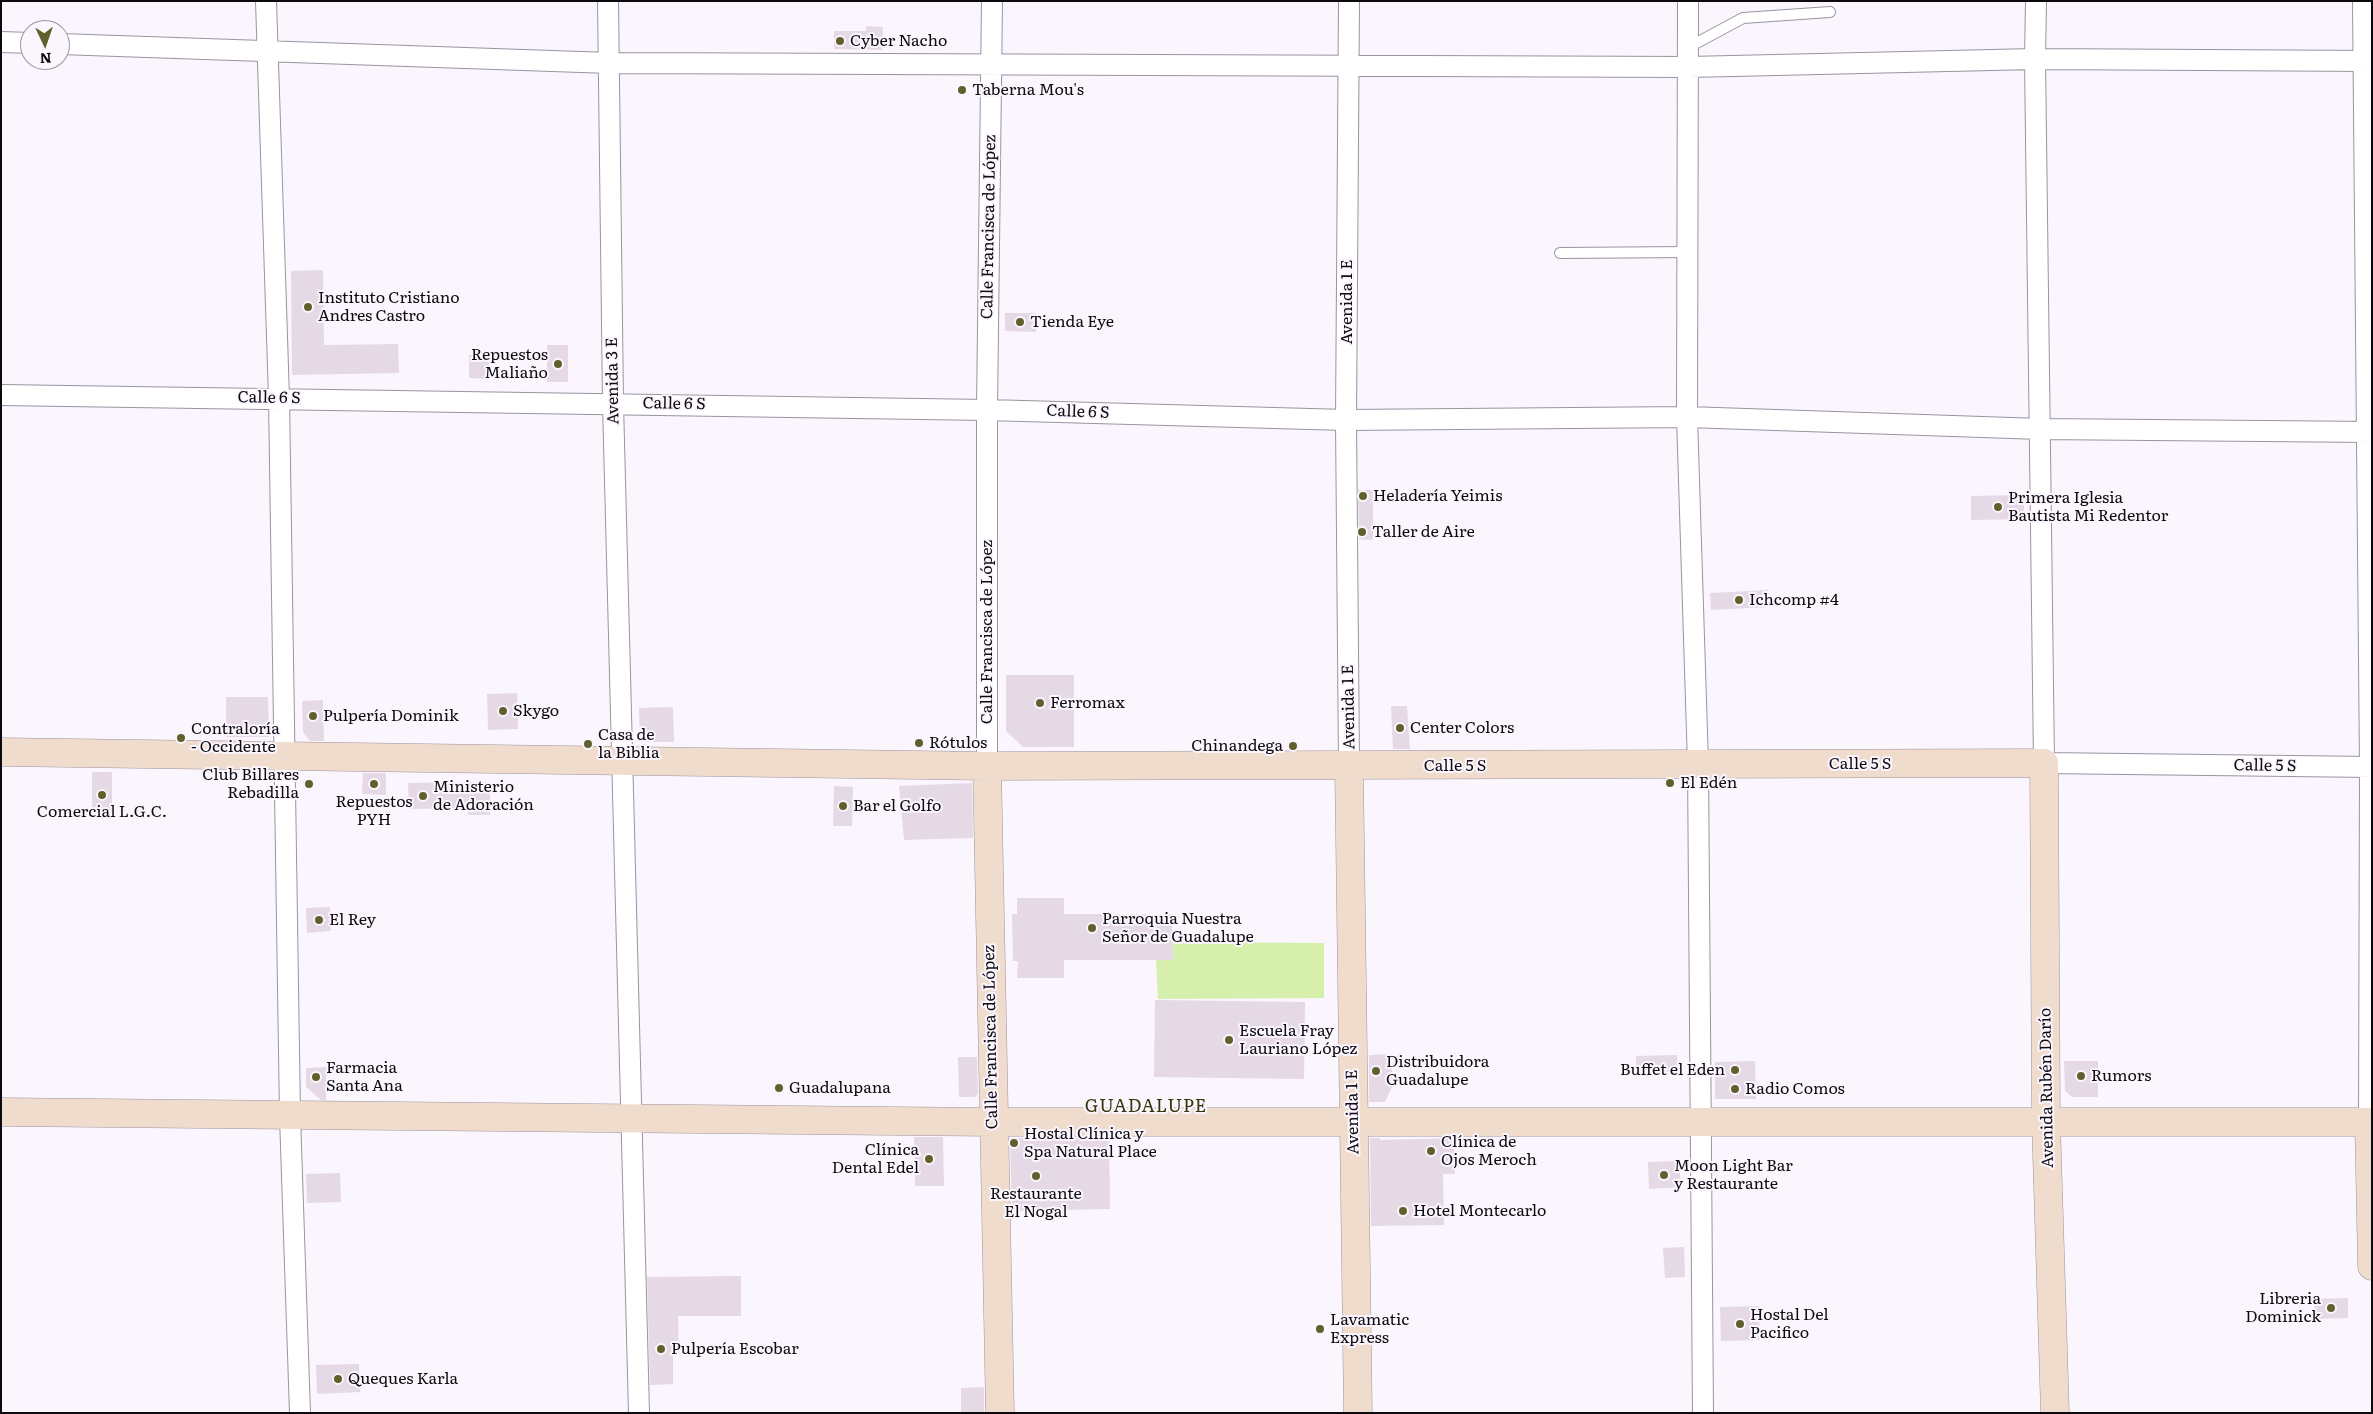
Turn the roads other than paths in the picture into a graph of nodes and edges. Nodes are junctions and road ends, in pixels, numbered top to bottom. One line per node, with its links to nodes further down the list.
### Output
1 (266, 1): 13 (street)
2 (608, 1): 16 (street, Avenida 3 E)
3 (992, 1): 17 (street, Calle Francisca de López)
4 (1348, 1): 18 (street, Avenida 1 E)
5 (1688, 1): 12 (street)
6 (2036, 1): 14 (street)
7 (2363, 1): 15 (street)
8 (1830, 12): 12 (lane)
9 (1, 42): 10 (street)
10 (20, 43)
11 (70, 44): 13 (street)
12 (1689, 46): 19 (street)
13 (266, 50): 16 (street); 23 (street)
14 (2035, 60): 15 (street); 19 (street); 28 (street)
15 (2367, 61): 29 (street)
16 (610, 63): 17 (street); 24 (street, Avenida 3 E)
17 (991, 63): 18 (street); 25 (street, Calle Francisca de López)
18 (1348, 64): 19 (street); 27 (street, Avenida 1 E)
19 (1689, 66): 20 (street)
20 (1688, 252): 21 (lane); 26 (street)
21 (1560, 253)
22 (1, 395): 23 (street, Calle 6 S)
23 (279, 398): 24 (street, Calle 6 S); 31 (street)
24 (613, 403): 25 (street, Calle 6 S); 32 (street, Avenida 3 E)
25 (987, 410): 27 (street, Calle 6 S); 35 (street, Calle Francisca de López)
26 (1687, 417): 27 (street, Calle 6 S); 28 (street, Calle 6 S); 34 (street)
27 (1346, 420): 36 (street, Avenida 1 E)
28 (2041, 428): 29 (street, Calle 6 S); 33 (street)
29 (2369, 432): 37 (street)
30 (1, 752): 31 (street, Calle 5 S)
31 (284, 754): 32 (street, Calle 5 S); 39 (street)
32 (623, 760): 35 (street, Calle 5 S); 40 (street, Avenida 3 E)
33 (2044, 763): 34 (street, Calle 5 S); 37 (street, Calle 5 S); 42 (street, Avenida Rubén Darío)
34 (1698, 764): 36 (street, Calle 5 S); 45 (street)
35 (987, 766): 36 (street, Calle 5 S); 41 (street, Calle Francisca de López)
36 (1349, 766): 44 (street, Avenida 1 E)
37 (2371, 767): 43 (street)
38 (1, 1112): 39 (street)
39 (290, 1116): 40 (street); 47 (street)
40 (631, 1119): 41 (street); 48 (street, Avenida 3 E)
41 (992, 1122): 44 (street); 49 (street, Calle Francisca de López)
42 (2046, 1122): 43 (street); 45 (street); 52 (street, Avenida Rubén Darío)
43 (2370, 1122): 46 (street)
44 (1353, 1123): 45 (street); 50 (street, Avenida 1 E)
45 (1702, 1123): 51 (street)
46 (2372, 1266)
47 (300, 1413)
48 (639, 1413)
49 (1000, 1413)
50 (1358, 1413)
51 (1703, 1413)
52 (2055, 1413)

